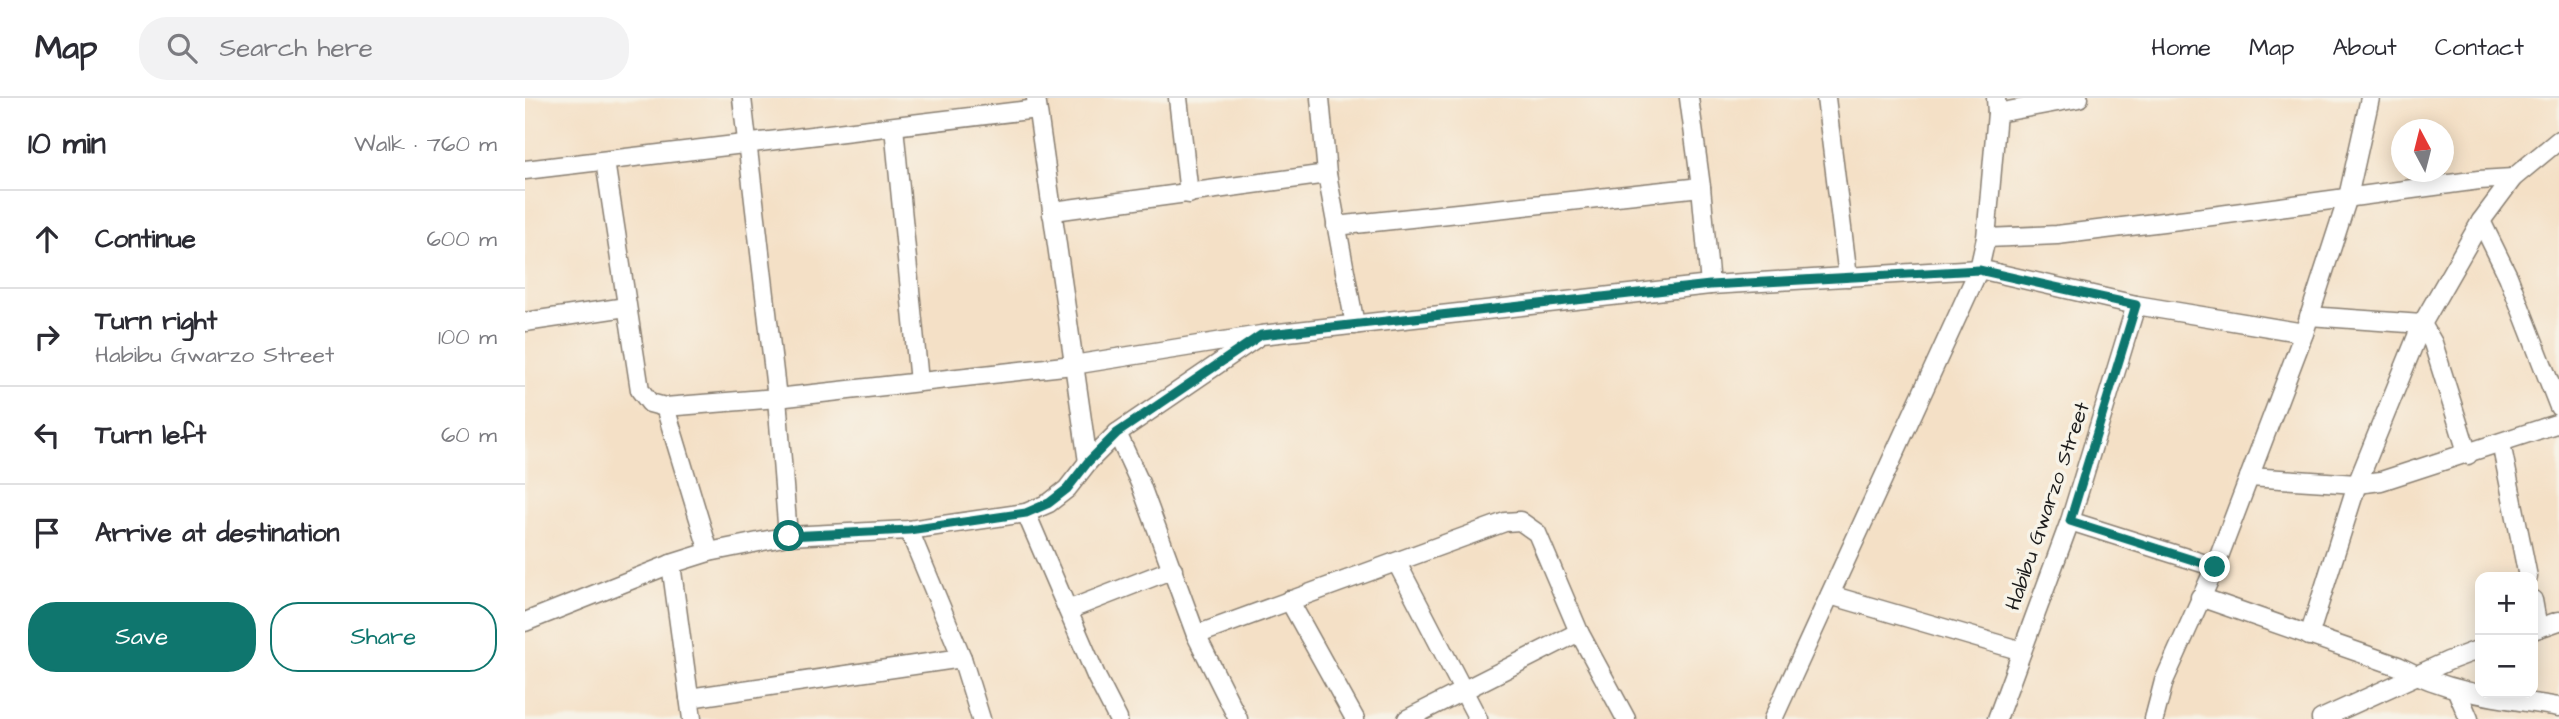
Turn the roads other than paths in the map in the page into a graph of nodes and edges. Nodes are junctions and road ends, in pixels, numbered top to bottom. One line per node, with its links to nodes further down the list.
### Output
1 (742, 98): 11 (street)
2 (1178, 98): 18 (street)
3 (1320, 98): 15 (street)
4 (1689, 98): 17 (street)
5 (1826, 98): 25 (street)
6 (2079, 98): 9 (street)
7 (2370, 98): 19 (street)
8 (1036, 104): 10 (street); 20 (street)
9 (1996, 105): 23 (street)
10 (894, 127): 11 (street); 35 (street)
11 (747, 144): 13 (street); 36 (street)
12 (2557, 148): 16 (street)
13 (605, 161): 14 (street); 28 (street)
14 (525, 170)
15 (1327, 174): 18 (street); 22 (street)
16 (2512, 178): 19 (street); 21 (street)
17 (1701, 187): 22 (street); 26 (street)
18 (1189, 194): 20 (street)
19 (2348, 197): 23 (street); 30 (street)
20 (1052, 214): 34 (street)
21 (2481, 221): 31 (street); 38 (street)
22 (1336, 226): 32 (street)
23 (1986, 238): 24 (street)
24 (1979, 270): 25 (street); 27 (street); 56 (street)
25 (1848, 277): 26 (street)
26 (1710, 285): 32 (street)
27 (2136, 305): 30 (street); 47 (street, Habibu Gwarzo Street)
28 (626, 307): 29 (street); 37 (street)
29 (525, 322)
30 (2306, 324): 31 (street); 44 (street)
31 (2422, 324): 42 (street); 45 (street)
32 (1355, 325): 33 (street)
33 (1261, 335): 34 (street); 40 (street)
34 (1073, 365): 35 (street); 43 (street)
35 (919, 382): 36 (street)
36 (778, 398): 37 (street); 49 (street)
37 (665, 407): 50 (street)
38 (2559, 407)
39 (2559, 423): 41 (street)
40 (1117, 433): 43 (street); 54 (street)
41 (2501, 443): 42 (street); 55 (street)
42 (2468, 455): 45 (street)
43 (1088, 462): 46 (street)
44 (2249, 477): 45 (street); 53 (street)
45 (2357, 484): 65 (street)
46 (1026, 513): 48 (street); 59 (street)
47 (2070, 521): 53 (street); 66 (street, Habibu Gwarzo Street)
48 (909, 530): 49 (street); 68 (street)
49 (789, 536): 50 (street)
50 (709, 552): 52 (street)
51 (1397, 563): 58 (street); 63 (street); 71 (street)
52 (671, 564): 61 (street); 72 (street)
53 (2215, 567): 57 (street)
54 (1173, 569): 59 (street); 64 (street)
55 (2527, 572)
56 (1830, 595): 66 (street); 82 (street)
57 (2200, 597): 65 (street); 84 (street)
58 (1290, 600): 64 (street); 78 (street)
59 (1068, 610): 76 (street)
60 (2559, 621): 62 (street)
61 (525, 622)
62 (2538, 628)
63 (1579, 632): 71 (street); 81 (street)
64 (1196, 635): 77 (street)
65 (2309, 636): 69 (street)
66 (2022, 651): 83 (street, Habibu Gwarzo Street)
67 (2475, 651): 69 (street)
68 (962, 658): 72 (street); 75 (street)
69 (2417, 676): 70 (street); 85 (street)
70 (2457, 691): 73 (street); 86 (street)
71 (1463, 692): 79 (street); 80 (street)
72 (689, 698): 74 (street)
73 (2559, 707)
74 (692, 719)
75 (981, 719)
76 (1118, 719)
77 (1238, 719)
78 (1355, 719)
79 (1408, 719)
80 (1478, 719)
81 (1626, 719)
82 (1773, 719)
83 (1997, 719)
84 (2154, 719)
85 (2322, 719)
86 (2469, 719)

